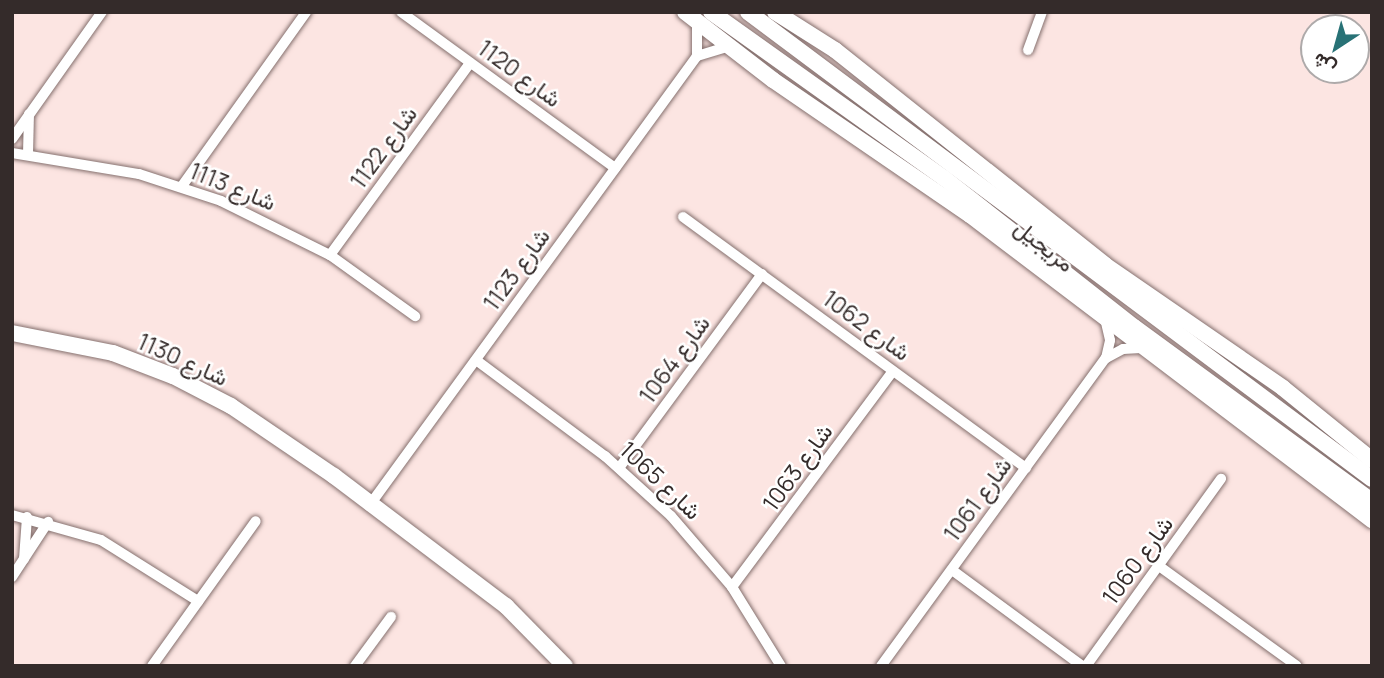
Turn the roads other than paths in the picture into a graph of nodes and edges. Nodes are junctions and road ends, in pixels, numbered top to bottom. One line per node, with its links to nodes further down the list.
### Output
1 (102, 12): 16 (street)
2 (306, 12): 21 (street)
3 (401, 12): 13 (street, شارع 1120)
4 (748, 12): 14 (street, مريجيل)
5 (775, 12): 8 (street)
6 (1042, 12): 10 (street)
7 (697, 15): 9 (street, مريجيل); 11 (street); 15 (street, مريجيل)
8 (803, 32): 14 (street); 34 (street)
9 (730, 46): 11 (street); 12 (street, مريجيل)
10 (1028, 50)
11 (697, 56): 20 (street, شارع 1123)
12 (751, 61): 15 (street); 26 (street, مريجيل)
13 (470, 63): 20 (street, شارع 1120); 23 (street, شارع 1122)
14 (825, 68): 32 (street, مريجيل)
15 (843, 108): 35 (street, مريجيل)
16 (30, 111): 17 (street); 19 (street)
17 (12, 139)
18 (12, 153): 19 (street, شارع 1113)
19 (28, 154): 21 (street, شارع 1113)
20 (615, 168): 30 (street, شارع 1123)
21 (182, 186): 23 (street, شارع 1113)
22 (683, 217): 24 (street, شارع 1062)
23 (330, 255): 25 (street, شارع 1113)
24 (762, 274): 31 (street, شارع 1062); 37 (street, شارع 1064)
25 (415, 316)
26 (1106, 322): 28 (street, مريجيل); 29 (street)
27 (12, 333): 42 (street, شارع 1130)
28 (1141, 348): 29 (street); 33 (street, مريجيل)
29 (1107, 358): 38 (street, شارع 1061)
30 (476, 360): 37 (street, شارع 1065); 42 (street, شارع 1123)
31 (893, 371): 38 (street, شارع 1062); 52 (street, شارع 1063)
32 (1266, 402): 34 (street); 40 (street, مريجيل)
33 (1228, 415): 35 (street); 45 (street, مريجيل)
34 (1317, 418): 36 (street)
35 (1269, 426): 41 (street, مريجيل)
36 (1372, 460)
37 (619, 468): 52 (street, شارع 1065)
38 (1026, 468): 50 (street, شارع 1061)
39 (1221, 479): 49 (street, شارع 1060)
40 (1372, 479)
41 (1372, 501)
42 (369, 506): 58 (street, شارع 1130)
43 (12, 515): 44 (street)
44 (27, 517): 47 (street); 48 (street)
45 (1372, 520)
46 (256, 521): 53 (street)
47 (48, 522): 48 (street); 53 (street)
48 (24, 562): 51 (street)
49 (1159, 566): 55 (street); 61 (street, شارع 1060)
50 (952, 570): 60 (street, شارع 1061); 61 (street, شارع 1060)
51 (12, 577)
52 (732, 587): 59 (street, شارع 1065)
53 (198, 601): 56 (street)
54 (391, 617): 57 (street)
55 (1292, 664)
56 (152, 666)
57 (355, 666)
58 (565, 666)
59 (781, 666)
60 (881, 666)
61 (1084, 666)

